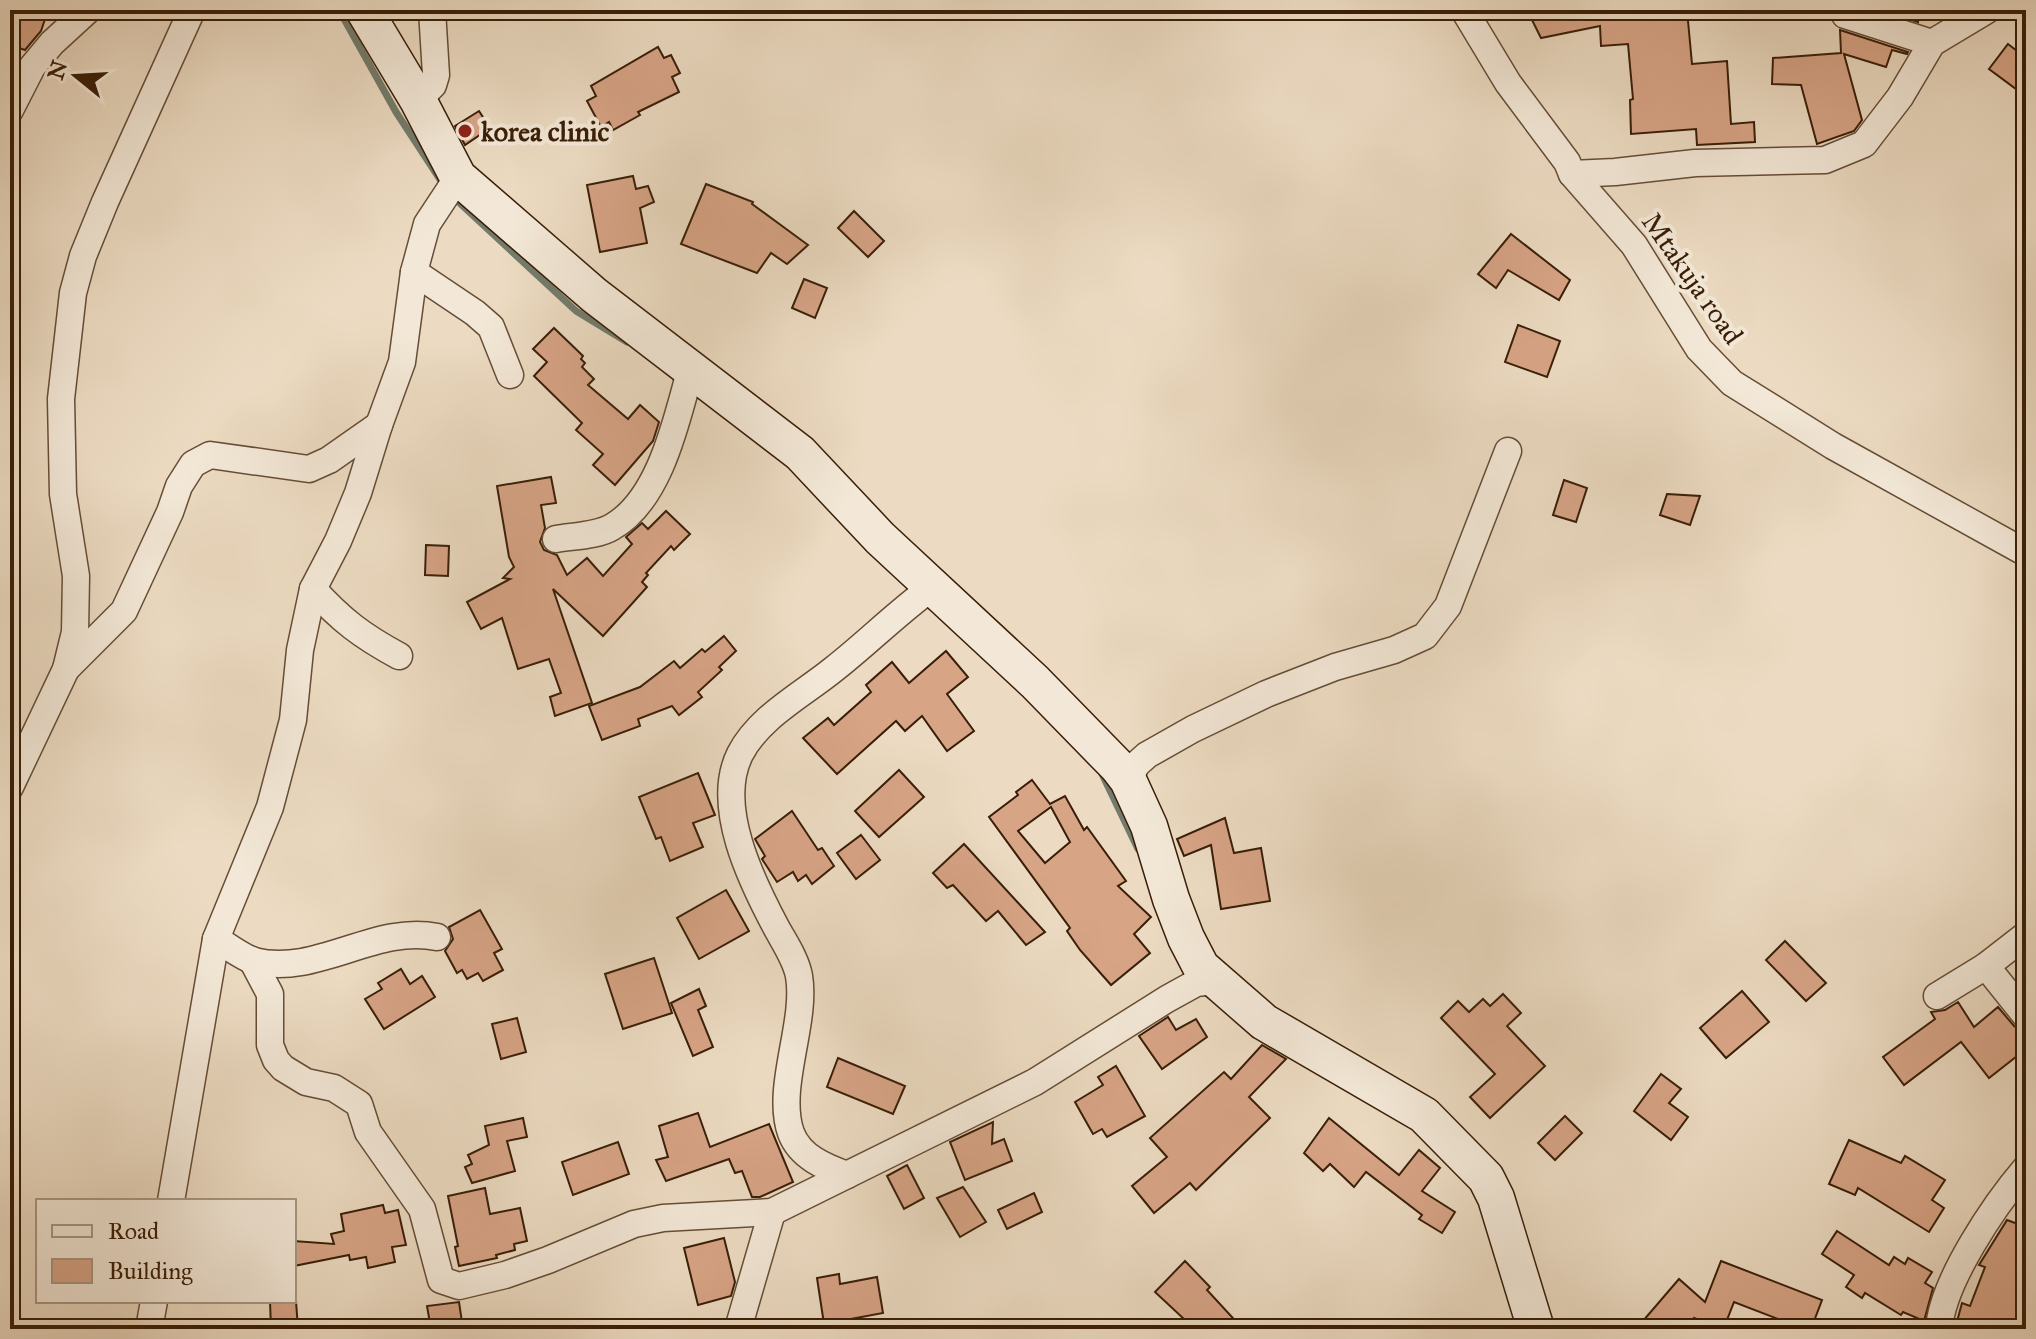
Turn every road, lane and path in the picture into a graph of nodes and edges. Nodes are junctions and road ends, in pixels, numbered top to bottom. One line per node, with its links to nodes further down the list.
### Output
1 (88, 10): 10 (street)
2 (192, 10): 23 (street)
3 (364, 10): 9 (street)
4 (432, 10): 9 (street)
5 (1464, 10): 11 (street, Mtakuja road)
6 (1987, 10): 8 (street)
7 (1845, 15): 8 (street)
8 (1932, 43): 11 (street)
9 (418, 100): 12 (street)
10 (10, 110)
11 (1572, 174): 19 (street, Mtakuja road)
12 (458, 177): 13 (street); 14 (street)
13 (414, 272): 15 (street); 16 (street)
14 (695, 372): 18 (street); 20 (street)
15 (510, 375)
16 (379, 425): 21 (street); 23 (street)
17 (1508, 451): 26 (street)
18 (556, 539)
19 (2026, 553)
20 (931, 588): 26 (street); 37 (street)
21 (313, 589): 22 (street); 30 (street)
22 (399, 656)
23 (66, 669): 24 (street)
24 (37, 726): 25 (street); 27 (street)
25 (10, 745)
26 (1128, 780): 33 (street)
27 (10, 787)
28 (2026, 935): 32 (street)
29 (437, 937): 31 (street)
30 (216, 939): 31 (street); 38 (street)
31 (252, 960): 39 (street)
32 (1986, 966): 34 (street); 35 (street)
33 (1214, 981): 37 (street); 43 (street)
34 (1937, 996)
35 (2026, 1016)
36 (2026, 1168): 44 (street)
37 (847, 1175): 39 (street)
38 (171, 1199)
39 (772, 1212): 42 (street)
40 (154, 1303): 41 (street)
41 (149, 1329)
42 (738, 1329)
43 (1536, 1329)
44 (1939, 1329)

